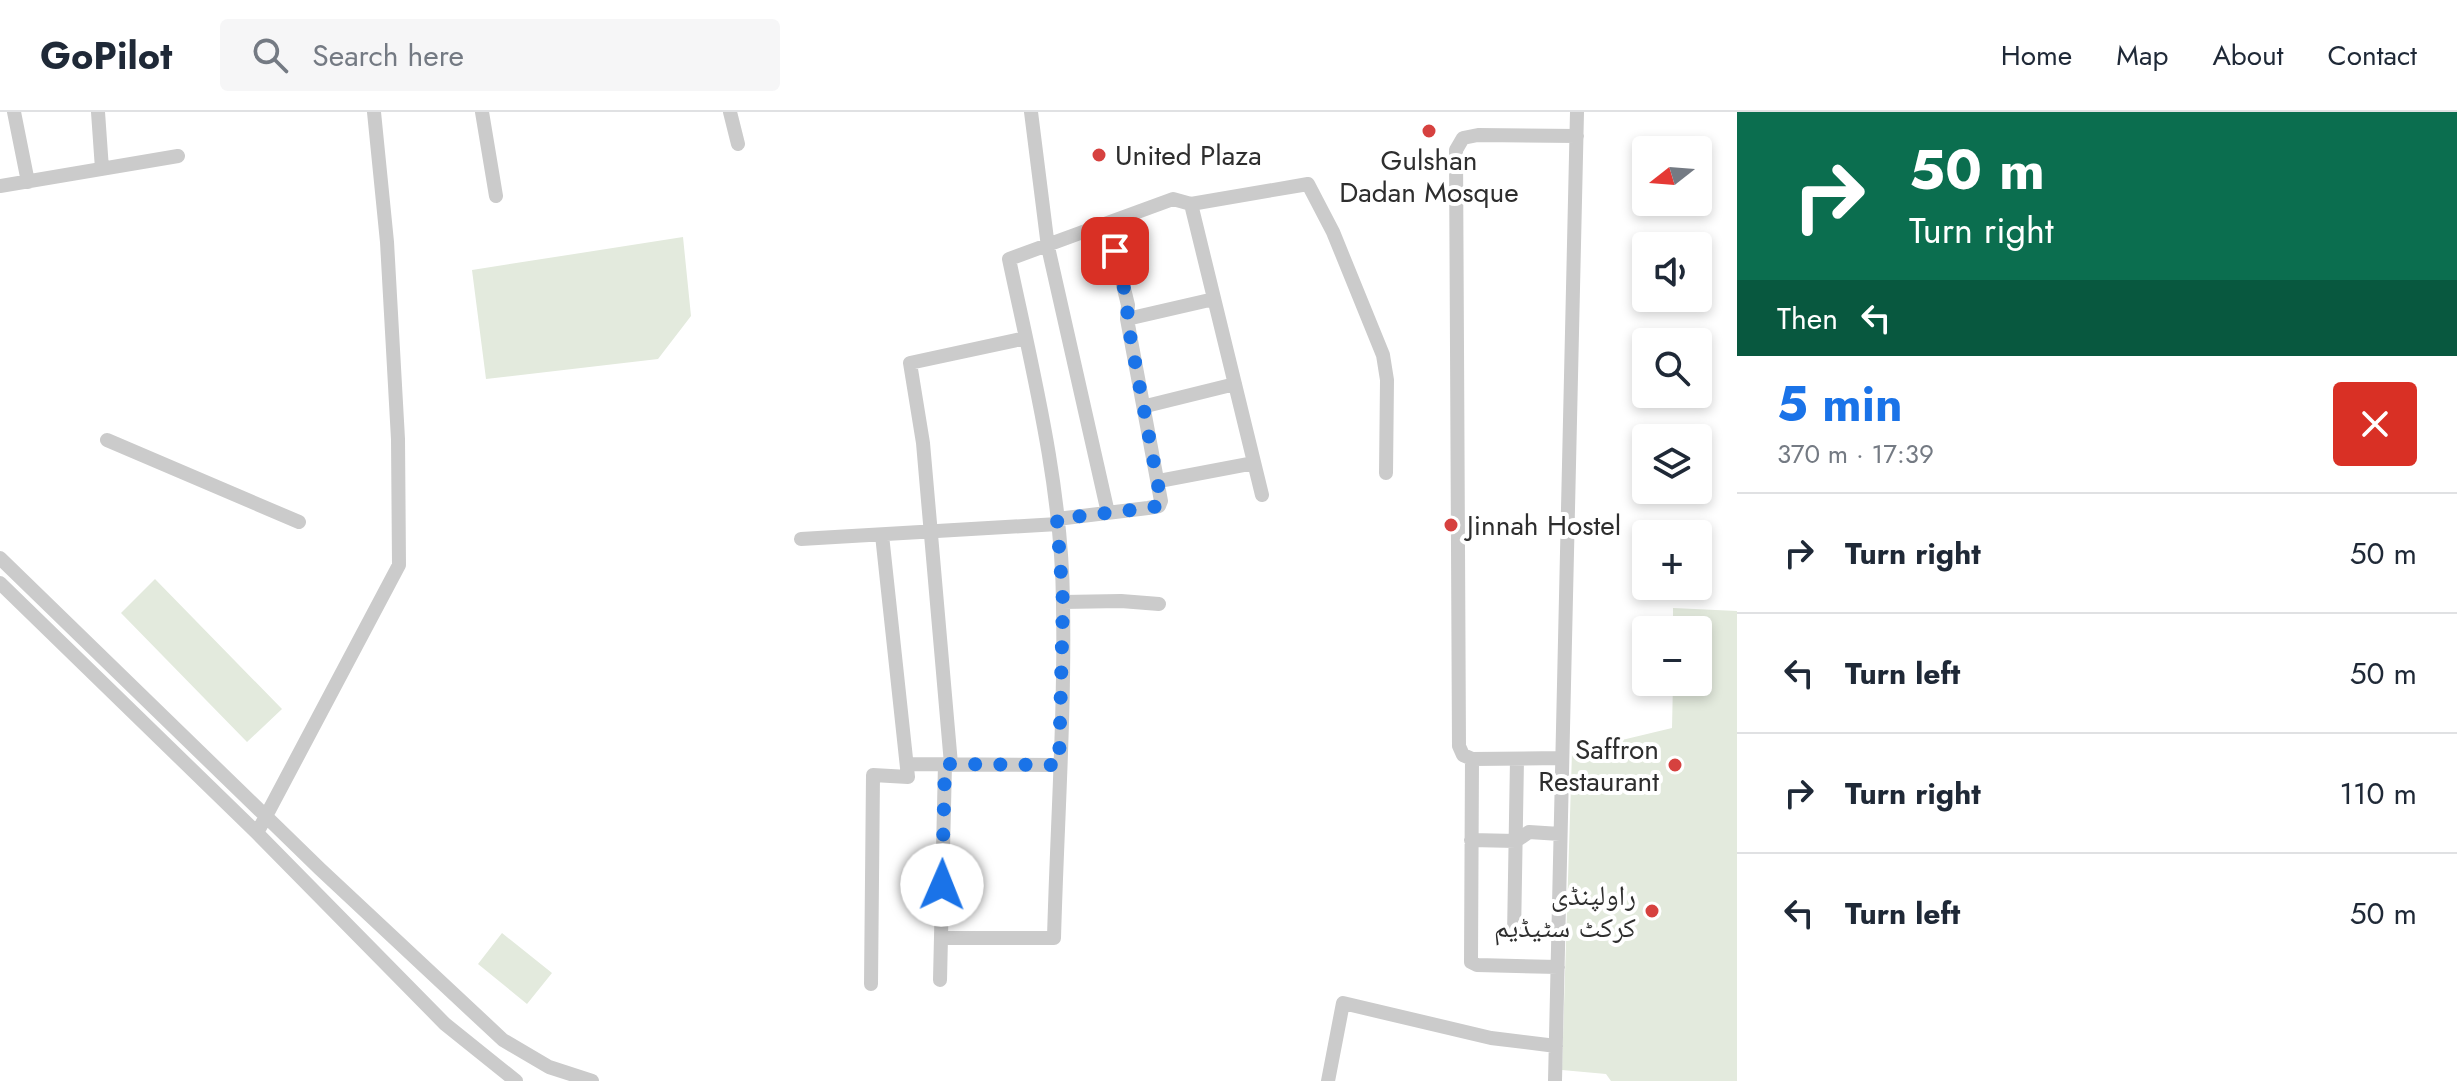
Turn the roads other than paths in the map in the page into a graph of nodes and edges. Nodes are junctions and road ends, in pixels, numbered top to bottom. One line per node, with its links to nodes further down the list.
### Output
1 (14, 112): 12 (street)
2 (98, 112): 11 (street)
3 (374, 112): 44 (street)
4 (482, 112): 14 (street)
5 (730, 112): 9 (street)
6 (1031, 112): 17 (street)
7 (1577, 112): 8 (street)
8 (1577, 136): 38 (street); 39 (street)
9 (738, 144)
10 (178, 156): 11 (street)
11 (102, 169): 12 (street)
12 (28, 182): 13 (street)
13 (0, 186)
14 (496, 196)
15 (1191, 204): 16 (street); 18 (street); 25 (street)
16 (1108, 224): 17 (street); 19 (street)
17 (1048, 247): 20 (street); 28 (street)
18 (1214, 299): 19 (street); 21 (street)
19 (1127, 319): 22 (street)
20 (1026, 338): 29 (street); 31 (street)
21 (1235, 384): 22 (street); 24 (street)
22 (1146, 406): 26 (street)
23 (107, 440): 30 (street)
24 (1254, 463): 26 (street); 27 (street)
25 (1386, 473)
26 (1159, 481): 28 (street)
27 (1262, 495)
28 (1108, 513): 29 (street)
29 (1057, 521): 31 (street); 36 (street)
30 (299, 522)
31 (929, 530): 32 (street); 42 (street)
32 (882, 535): 33 (street); 41 (street)
33 (801, 539)
34 (0, 558): 44 (street)
35 (0, 583): 45 (street)
36 (1063, 602): 37 (street); 43 (street)
37 (1159, 604)
38 (1562, 758): 40 (street); 46 (street)
39 (1472, 759): 40 (street); 47 (street)
40 (1517, 759): 48 (street)
41 (907, 764): 42 (street); 53 (street)
42 (948, 764): 43 (street); 50 (street)
43 (1059, 765): 50 (street)
44 (266, 816): 45 (street); 54 (street)
45 (257, 833): 56 (street)
46 (1560, 834): 48 (street); 51 (street)
47 (1471, 840): 48 (street); 51 (street)
48 (1516, 841): 49 (street)
49 (1514, 936)
50 (941, 938): 52 (street)
51 (1558, 967): 55 (street)
52 (940, 980)
53 (871, 984)
54 (503, 1040): 56 (street); 58 (street)
55 (1556, 1046): 59 (street); 60 (street)
56 (489, 1060): 57 (street)
57 (516, 1081)
58 (592, 1081)
59 (1328, 1081)
60 (1555, 1081)

